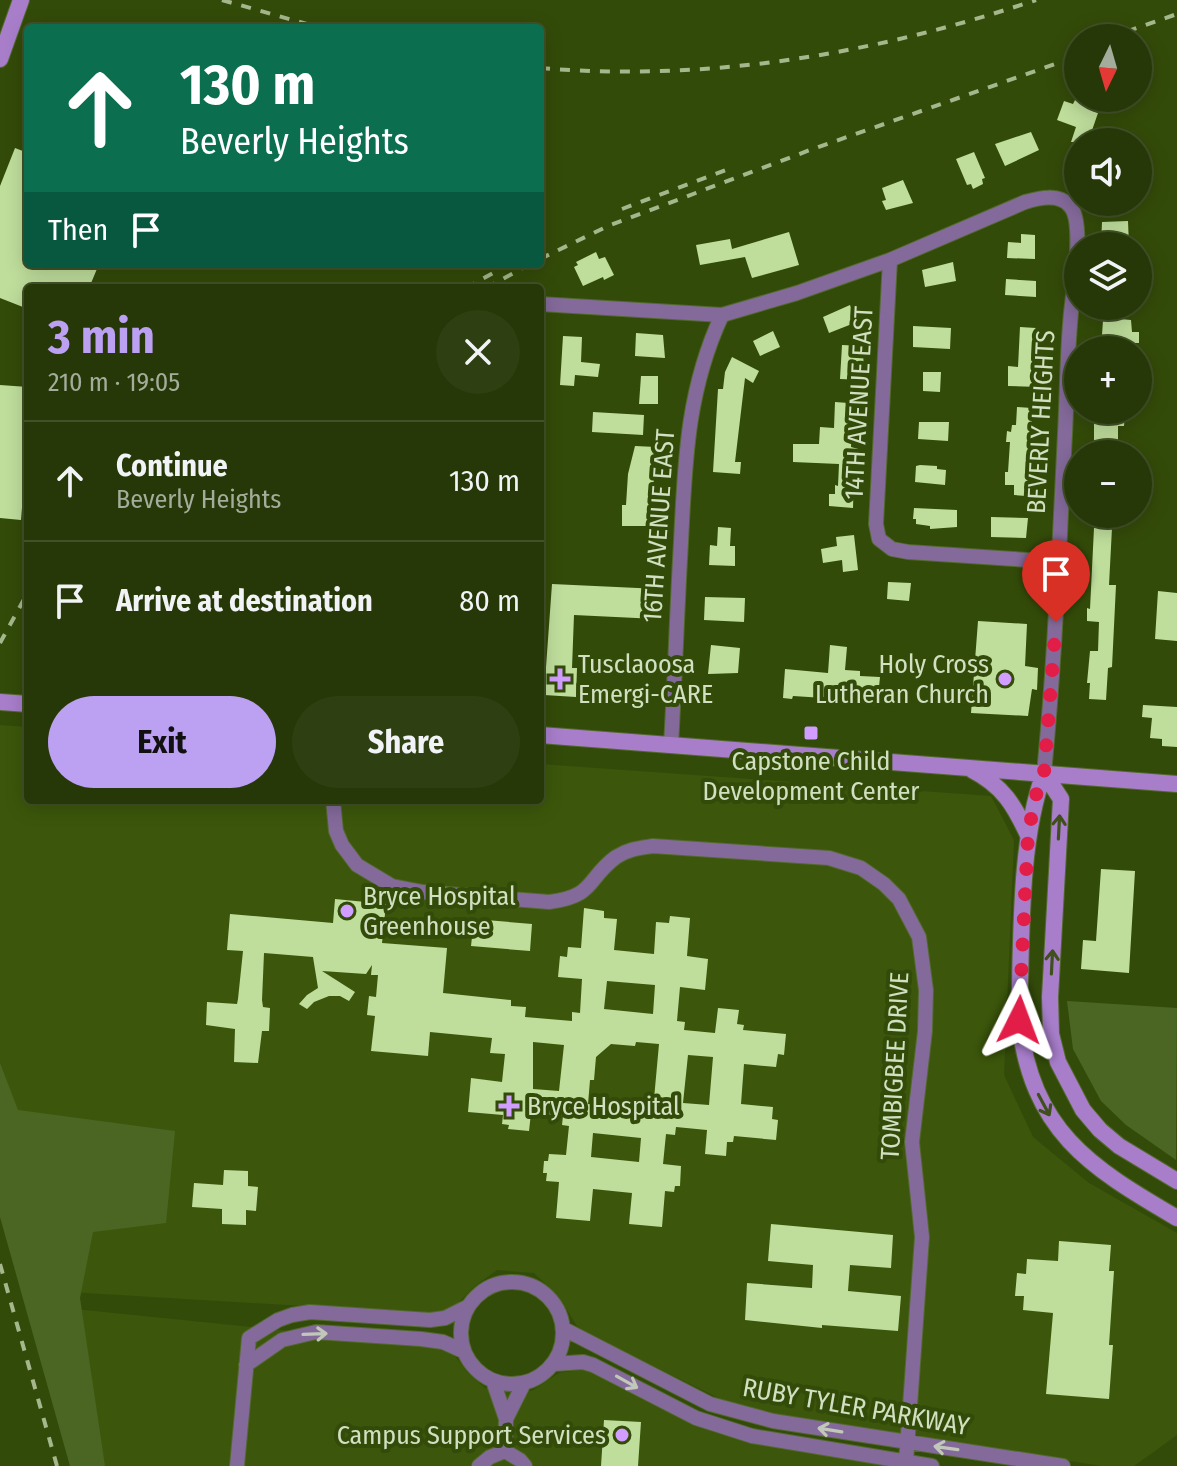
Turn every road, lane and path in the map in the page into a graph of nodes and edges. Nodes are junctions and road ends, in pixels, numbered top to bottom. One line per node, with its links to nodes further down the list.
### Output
1 (21, 0): 2 (street)
2 (0, 59)
3 (890, 260): 5 (street, BEVERLY HEIGHTS); 6 (street, 14TH AVENUE EAST); 6 (street, BEVERLY HEIGHTS)
4 (544, 304): 5 (street, BEVERLY HEIGHTS)
5 (722, 315): 10 (street, 16TH AVENUE EAST)
6 (1058, 562): 12 (street, BEVERLY HEIGHTS)
7 (0, 702): 8 (street)
8 (24, 704)
9 (544, 735): 10 (street)
10 (671, 745): 11 (street)
11 (967, 768): 12 (street); 15 (street)
12 (1044, 773): 13 (street); 15 (street); 16 (street, one-way to 12)
13 (1177, 784)
14 (333, 804): 26 (street, TOMBIGBEE DRIVE)
15 (1028, 835): 17 (street, one-way to 17)
16 (1177, 1181)
17 (1177, 1218)
18 (467, 1307): 19 (street); 20 (street); 22 (street)
19 (564, 1329): 21 (street); 26 (street, RUBY TYLER PARKWAY, one-way to 19)
20 (463, 1351): 22 (street, one-way to 20); 23 (street)
21 (554, 1364): 24 (street); 28 (street, RUBY TYLER PARKWAY, one-way to 28)
22 (246, 1365): 29 (street)
23 (493, 1381): 24 (street); 25 (street)
24 (524, 1383): 25 (street)
25 (506, 1419): 27 (street)
26 (907, 1443): 28 (street, TOMBIGBEE DRIVE); 33 (street, RUBY TYLER PARKWAY, one-way to 26)
27 (505, 1451): 30 (street); 31 (street)
28 (906, 1462): 32 (street, RUBY TYLER PARKWAY)
29 (237, 1466)
30 (479, 1466)
31 (525, 1466)
32 (932, 1466)
33 (1063, 1466)

